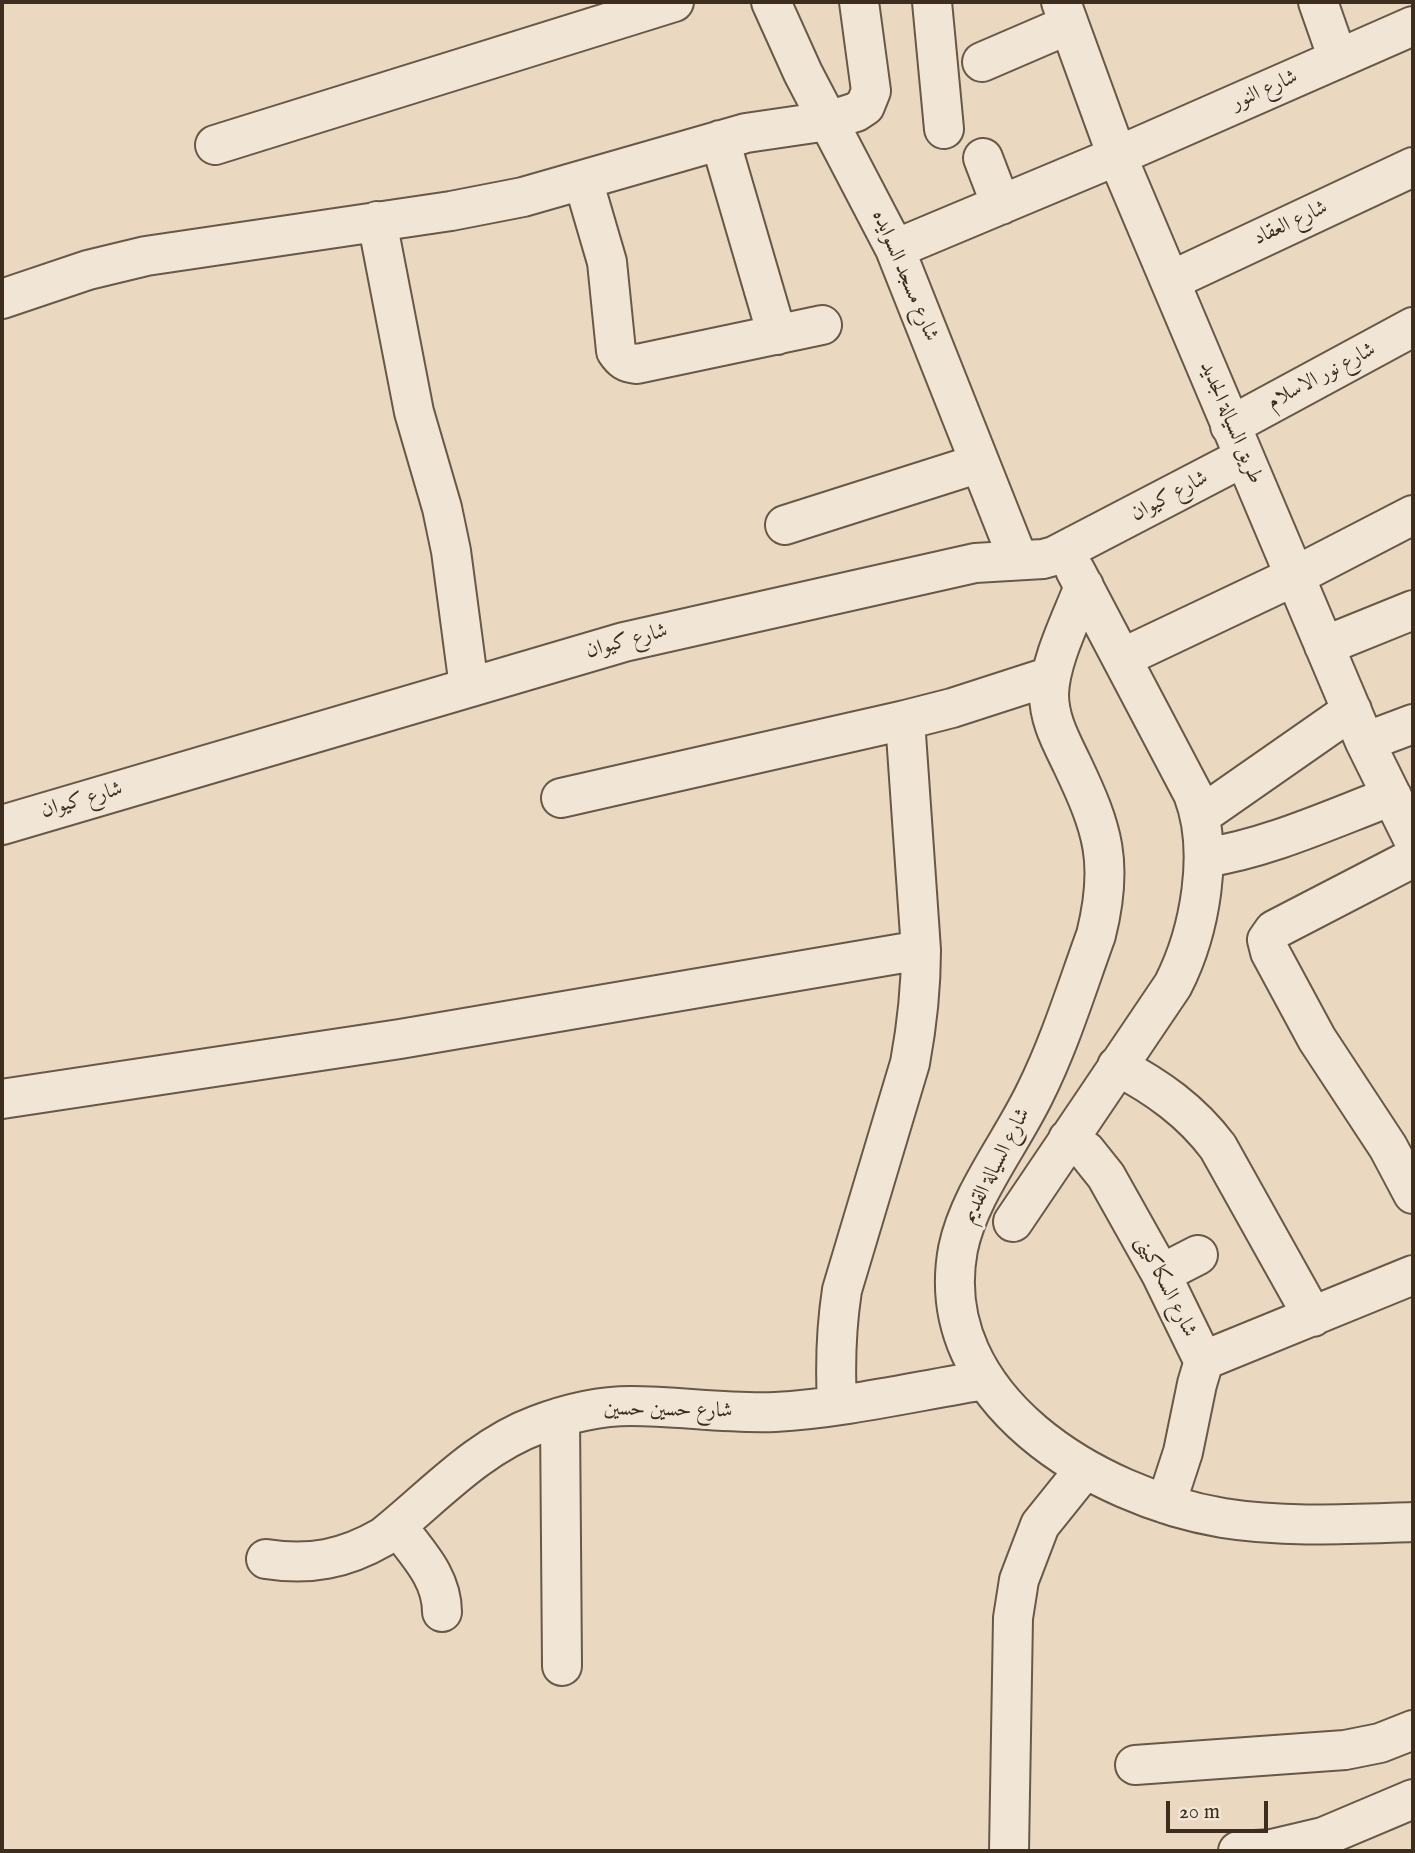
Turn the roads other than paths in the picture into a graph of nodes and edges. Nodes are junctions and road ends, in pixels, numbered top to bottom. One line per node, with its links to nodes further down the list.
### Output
1 (674, 2): 13 (street)
2 (771, 2): 10 (street, شارع مسجد السوايده)
3 (859, 2): 10 (street)
4 (932, 2): 11 (street)
5 (1318, 2): 8 (street)
6 (1065, 13): 9 (street); 14 (street, طريق السيالة الجديد)
7 (1413, 26): 8 (street, شارع النور)
8 (1338, 59): 14 (street, شارع النور)
9 (982, 62)
10 (828, 121): 12 (street); 20 (street, شارع مسجد السوايده)
11 (944, 130)
12 (720, 140): 17 (street); 25 (street)
13 (215, 145)
14 (1117, 156): 18 (street, شارع النور); 21 (street, طريق السيالة الجديد)
15 (983, 158): 18 (street)
16 (1413, 167): 21 (street, شارع العقاد)
17 (583, 180): 19 (street); 25 (street)
18 (1001, 205): 20 (street, شارع النور)
19 (377, 221): 22 (street); 38 (street)
20 (895, 249): 27 (street, شارع مسجد السوايده)
21 (1170, 281): 26 (street, طريق السيالة الجديد)
22 (2, 299)
23 (822, 325): 25 (street)
24 (1413, 327): 26 (street, شارع نور الاسلام)
25 (778, 335)
26 (1237, 442): 30 (street, شارع كيوان); 32 (street, طريق السيالة الجديد)
27 (980, 463): 29 (street); 31 (street, شارع مسجد السوايده)
28 (1413, 515): 32 (street)
29 (785, 525)
30 (1066, 552): 31 (street, شارع كيوان); 33 (street)
31 (1018, 559): 38 (street, شارع كيوان)
32 (1294, 576): 35 (street, طريق السيالة الجديد); 36 (street)
33 (1084, 586): 36 (street); 37 (street, شارع السيالة القديم)
34 (1413, 610): 35 (street)
35 (1324, 646): 41 (street, طريق السيالة الجديد)
36 (1122, 658): 44 (street)
37 (1051, 677): 39 (street); 60 (street, شارع السيالة القديم)
38 (469, 687): 45 (street, شارع كيوان)
39 (905, 720): 43 (street); 49 (street)
40 (1413, 724): 41 (street)
41 (1358, 726): 42 (street, طريق السيالة الجديد); 44 (street)
42 (1392, 796): 46 (street, طريق السيالة الجديد); 47 (street)
43 (561, 797)
44 (1200, 816): 47 (street)
45 (2, 825)
46 (1413, 839)
47 (1204, 858): 50 (street)
48 (1413, 859): 53 (street)
49 (921, 950): 51 (street); 61 (street)
50 (1117, 1066): 52 (street); 58 (street)
51 (2, 1099)
52 (1068, 1139): 54 (street); 56 (street, شارع السكاكينى)
53 (1413, 1194)
54 (1013, 1223)
55 (1198, 1255): 56 (street)
56 (1161, 1274): 59 (street, شارع السكاكينى)
57 (1413, 1277): 58 (street, شارع السكاكينى)
58 (1313, 1317): 59 (street, شارع السكاكينى)
59 (1205, 1357): 64 (street)
60 (985, 1380): 61 (street, شارع حسين حسين); 63 (street, شارع السيالة القديم)
61 (837, 1404): 62 (street, شارع حسين حسين)
62 (560, 1417): 66 (street, شارع حسين حسين); 69 (street)
63 (1085, 1469): 64 (street, شارع السيالة القديم); 73 (street)
64 (1166, 1504): 65 (street, شارع السيالة القديم)
65 (1413, 1522)
66 (397, 1526): 67 (street, شارع حسين حسين); 68 (street)
67 (266, 1559)
68 (442, 1612)
69 (562, 1666)
70 (1413, 1730): 71 (street)
71 (1135, 1765)
72 (1413, 1799): 74 (street)
73 (1009, 1851)
74 (1238, 1851)

